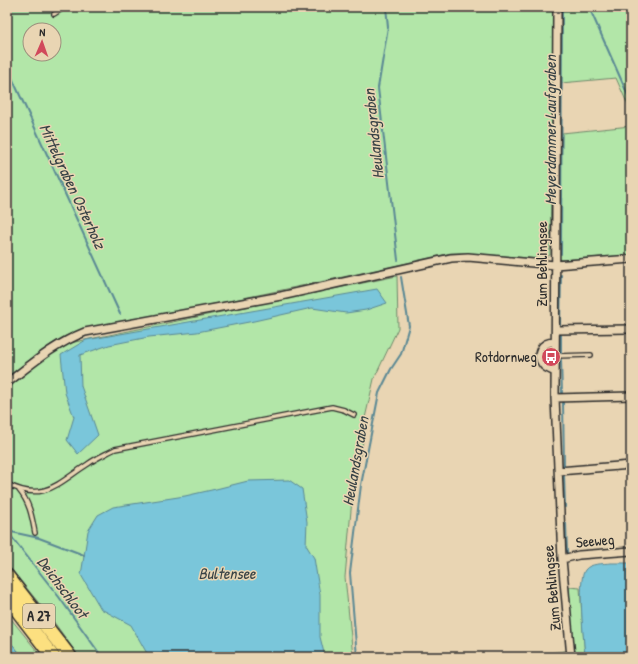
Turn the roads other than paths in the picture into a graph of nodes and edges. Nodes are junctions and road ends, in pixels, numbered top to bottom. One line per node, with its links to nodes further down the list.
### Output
1 (65, 7): 3 (lane)
2 (557, 7): 5 (street, Zum Behlingsee)
3 (54, 14)
4 (631, 260): 5 (street)
5 (555, 265): 7 (street, Zum Behlingsee); 12 (street)
6 (631, 328): 7 (street)
7 (556, 330): 8 (street, Zum Behlingsee)
8 (556, 342): 10 (street, Zum Behlingsee); 11 (street)
9 (591, 355): 10 (lane)
10 (555, 356): 11 (street, Zum Behlingsee)
11 (555, 372): 14 (street, Zum Behlingsee)
12 (7, 383)
13 (631, 396): 14 (street)
14 (555, 398): 17 (street, Zum Behlingsee)
15 (354, 415): 19 (lane)
16 (631, 465): 17 (street)
17 (559, 471): 22 (street, Zum Behlingsee)
18 (7, 484): 19 (lane)
19 (18, 489): 20 (lane)
20 (35, 533)
21 (631, 552): 22 (street, Seeweg)
22 (562, 559): 27 (street, Zum Behlingsee)
23 (7, 576): 26 (highway, A 27)
24 (7, 597): 25 (highway, A 27)
25 (53, 657)
26 (70, 657)
27 (571, 657)

